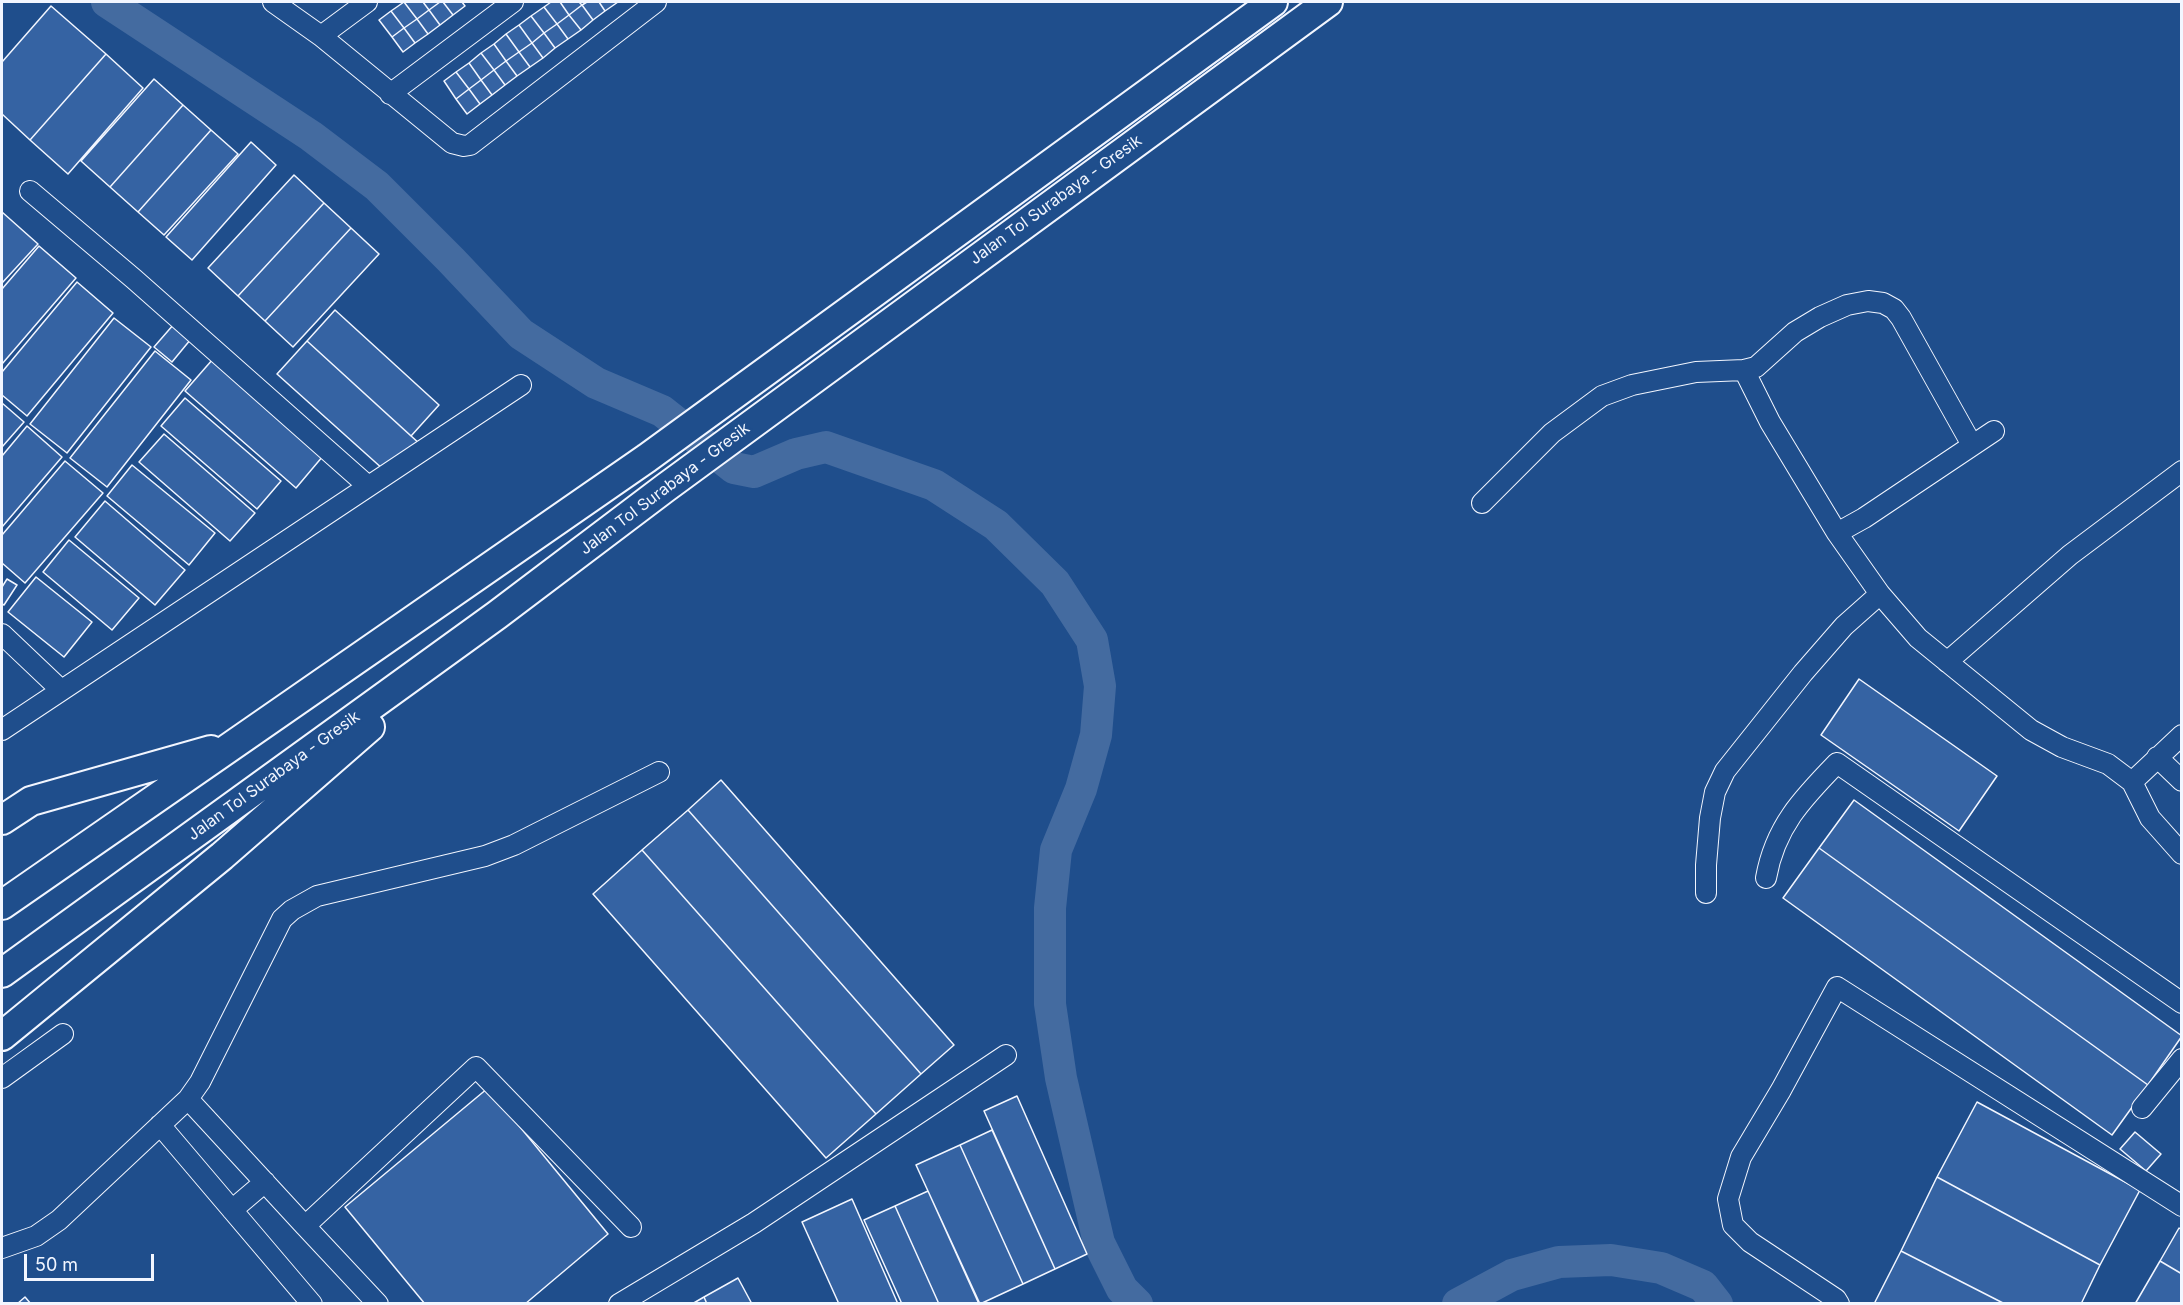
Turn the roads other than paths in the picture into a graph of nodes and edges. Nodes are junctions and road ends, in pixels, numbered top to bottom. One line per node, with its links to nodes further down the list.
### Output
1 (273, 2): 7 (street)
2 (367, 2): 7 (street)
3 (513, 2): 8 (street)
4 (656, 2): 8 (street)
5 (1273, 2): 25 (highway, Jalan Tol Surabaya - Gresik)
6 (1328, 2): 19 (highway, Jalan Tol Surabaya - Gresik)
7 (321, 36): 8 (street)
8 (390, 94)
9 (30, 190): 15 (street)
10 (1744, 370): 13 (street); 16 (street); 17 (street)
11 (521, 385): 15 (street)
12 (1994, 431): 13 (street)
13 (1972, 446): 17 (street)
14 (2181, 471): 21 (street)
15 (368, 486): 22 (street)
16 (1482, 503)
17 (1837, 533): 18 (street)
18 (1880, 594): 21 (street); 33 (street)
19 (498, 615): 35 (highway, Jalan Tol Surabaya - Gresik); 38 (highway)
20 (2, 634): 22 (street)
21 (1947, 662): 29 (street)
22 (61, 690): 23 (street)
23 (2, 730)
24 (2181, 735): 26 (street)
25 (234, 743): 30 (highway); 34 (highway, Jalan Tol Surabaya - Gresik)
26 (2157, 757): 28 (street); 29 (street)
27 (659, 772): 42 (street)
28 (2181, 781)
29 (2132, 782): 31 (street)
30 (2, 820)
31 (2181, 854)
32 (1766, 878): 36 (street)
33 (1706, 893)
34 (2, 905)
35 (2, 973)
36 (2181, 1003)
37 (63, 1034): 41 (street)
38 (2, 1036)
39 (1006, 1054): 53 (street)
40 (2181, 1059): 43 (street)
41 (2, 1078)
42 (188, 1099): 44 (street); 45 (street)
43 (2142, 1108)
44 (160, 1125): 47 (street); 50 (street)
45 (265, 1182): 47 (street); 48 (street)
46 (2181, 1206): 54 (street)
47 (232, 1210): 51 (street)
48 (305, 1226): 49 (street); 52 (street)
49 (631, 1227)
50 (2, 1248)
51 (312, 1304)
52 (378, 1304)
53 (619, 1304)
54 (1839, 1304)

